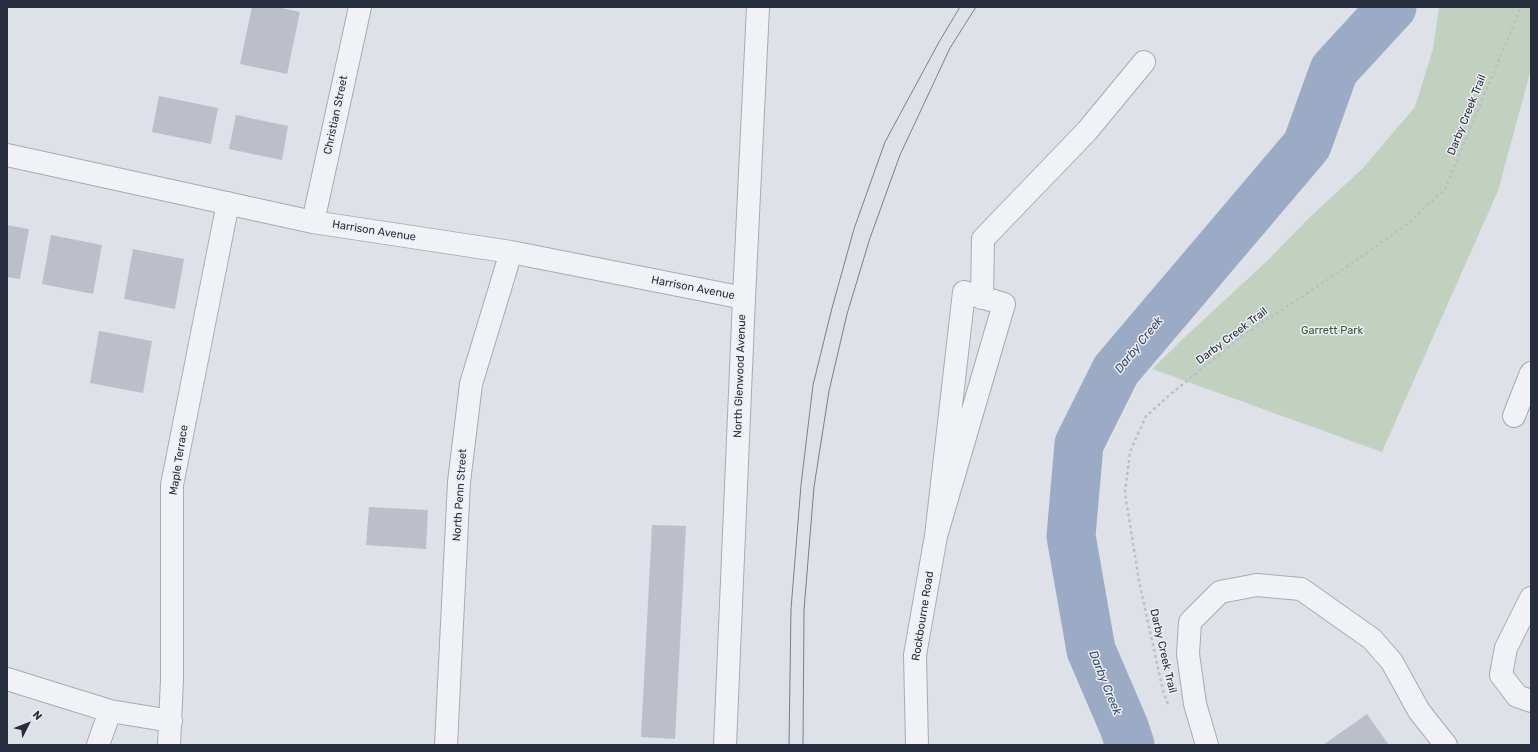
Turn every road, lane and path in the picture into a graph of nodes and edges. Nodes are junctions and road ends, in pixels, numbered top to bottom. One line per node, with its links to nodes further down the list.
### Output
1 (360, 7): 7 (street, Christian Street)
2 (758, 7): 9 (street, North Glenwood Avenue)
3 (1521, 7): 17 (path, Darby Creek Trail)
4 (1144, 62): 10 (street)
5 (7, 155): 6 (street, Harrison Avenue)
6 (228, 203): 7 (street, Harrison Avenue); 19 (street, Maple Terrace)
7 (313, 222): 8 (street, Harrison Avenue)
8 (511, 252): 9 (street, Harrison Avenue); 22 (street, North Penn Street)
9 (744, 298): 23 (street, North Glenwood Avenue)
10 (982, 298): 13 (street); 13 (street)
11 (1531, 373): 12 (street)
12 (1514, 416)
13 (936, 536): 24 (street, Rockbourne Road)
14 (1531, 598): 16 (street)
15 (7, 679): 18 (street)
16 (1531, 701)
17 (1168, 704)
18 (110, 711): 19 (street); 20 (street)
19 (171, 721): 21 (street, Maple Terrace)
20 (98, 745)
21 (170, 745)
22 (446, 745)
23 (724, 745)
24 (917, 745)
25 (1207, 745): 26 (street)
26 (1446, 745)

